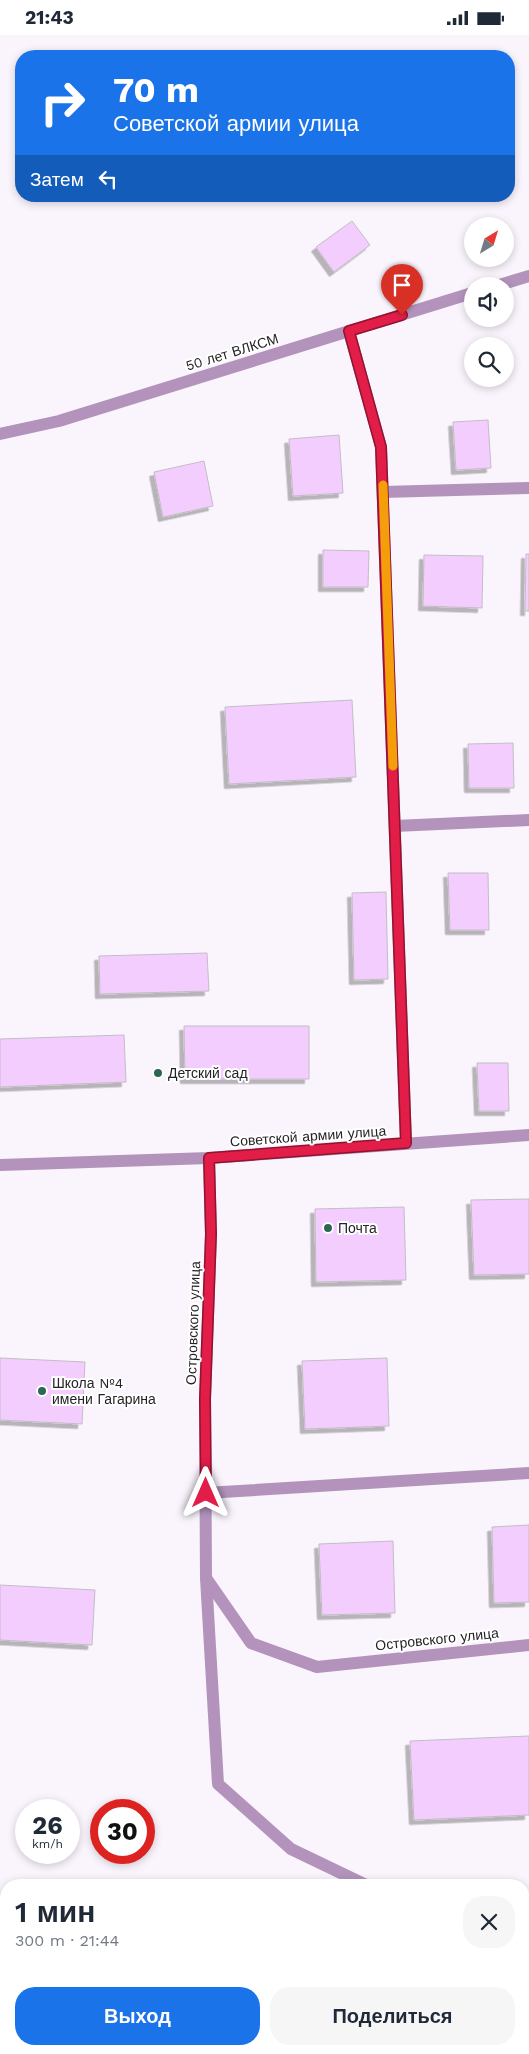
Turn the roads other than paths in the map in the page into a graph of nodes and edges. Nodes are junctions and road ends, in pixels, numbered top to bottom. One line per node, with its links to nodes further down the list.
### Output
1 (529, 276): 2 (street)
2 (514, 281)
3 (464, 295): 4 (street, 50 лет ВЛКСМ)
4 (349, 331): 5 (street, 50 лет ВЛКСМ); 7 (street)
5 (0, 434)
6 (529, 488): 7 (street)
7 (383, 492): 9 (street)
8 (529, 820): 9 (street)
9 (395, 826): 11 (street)
10 (529, 1135): 11 (street, Советской армии улица)
11 (406, 1143): 12 (street, Советской армии улица)
12 (209, 1158): 13 (street, Советской армии улица); 15 (street, Островского улица)
13 (0, 1165)
14 (529, 1473): 15 (street)
15 (206, 1493): 16 (street, Островского улица)
16 (206, 1578): 17 (street, Островского улица); 18 (street)
17 (529, 1645)
18 (354, 1879)

